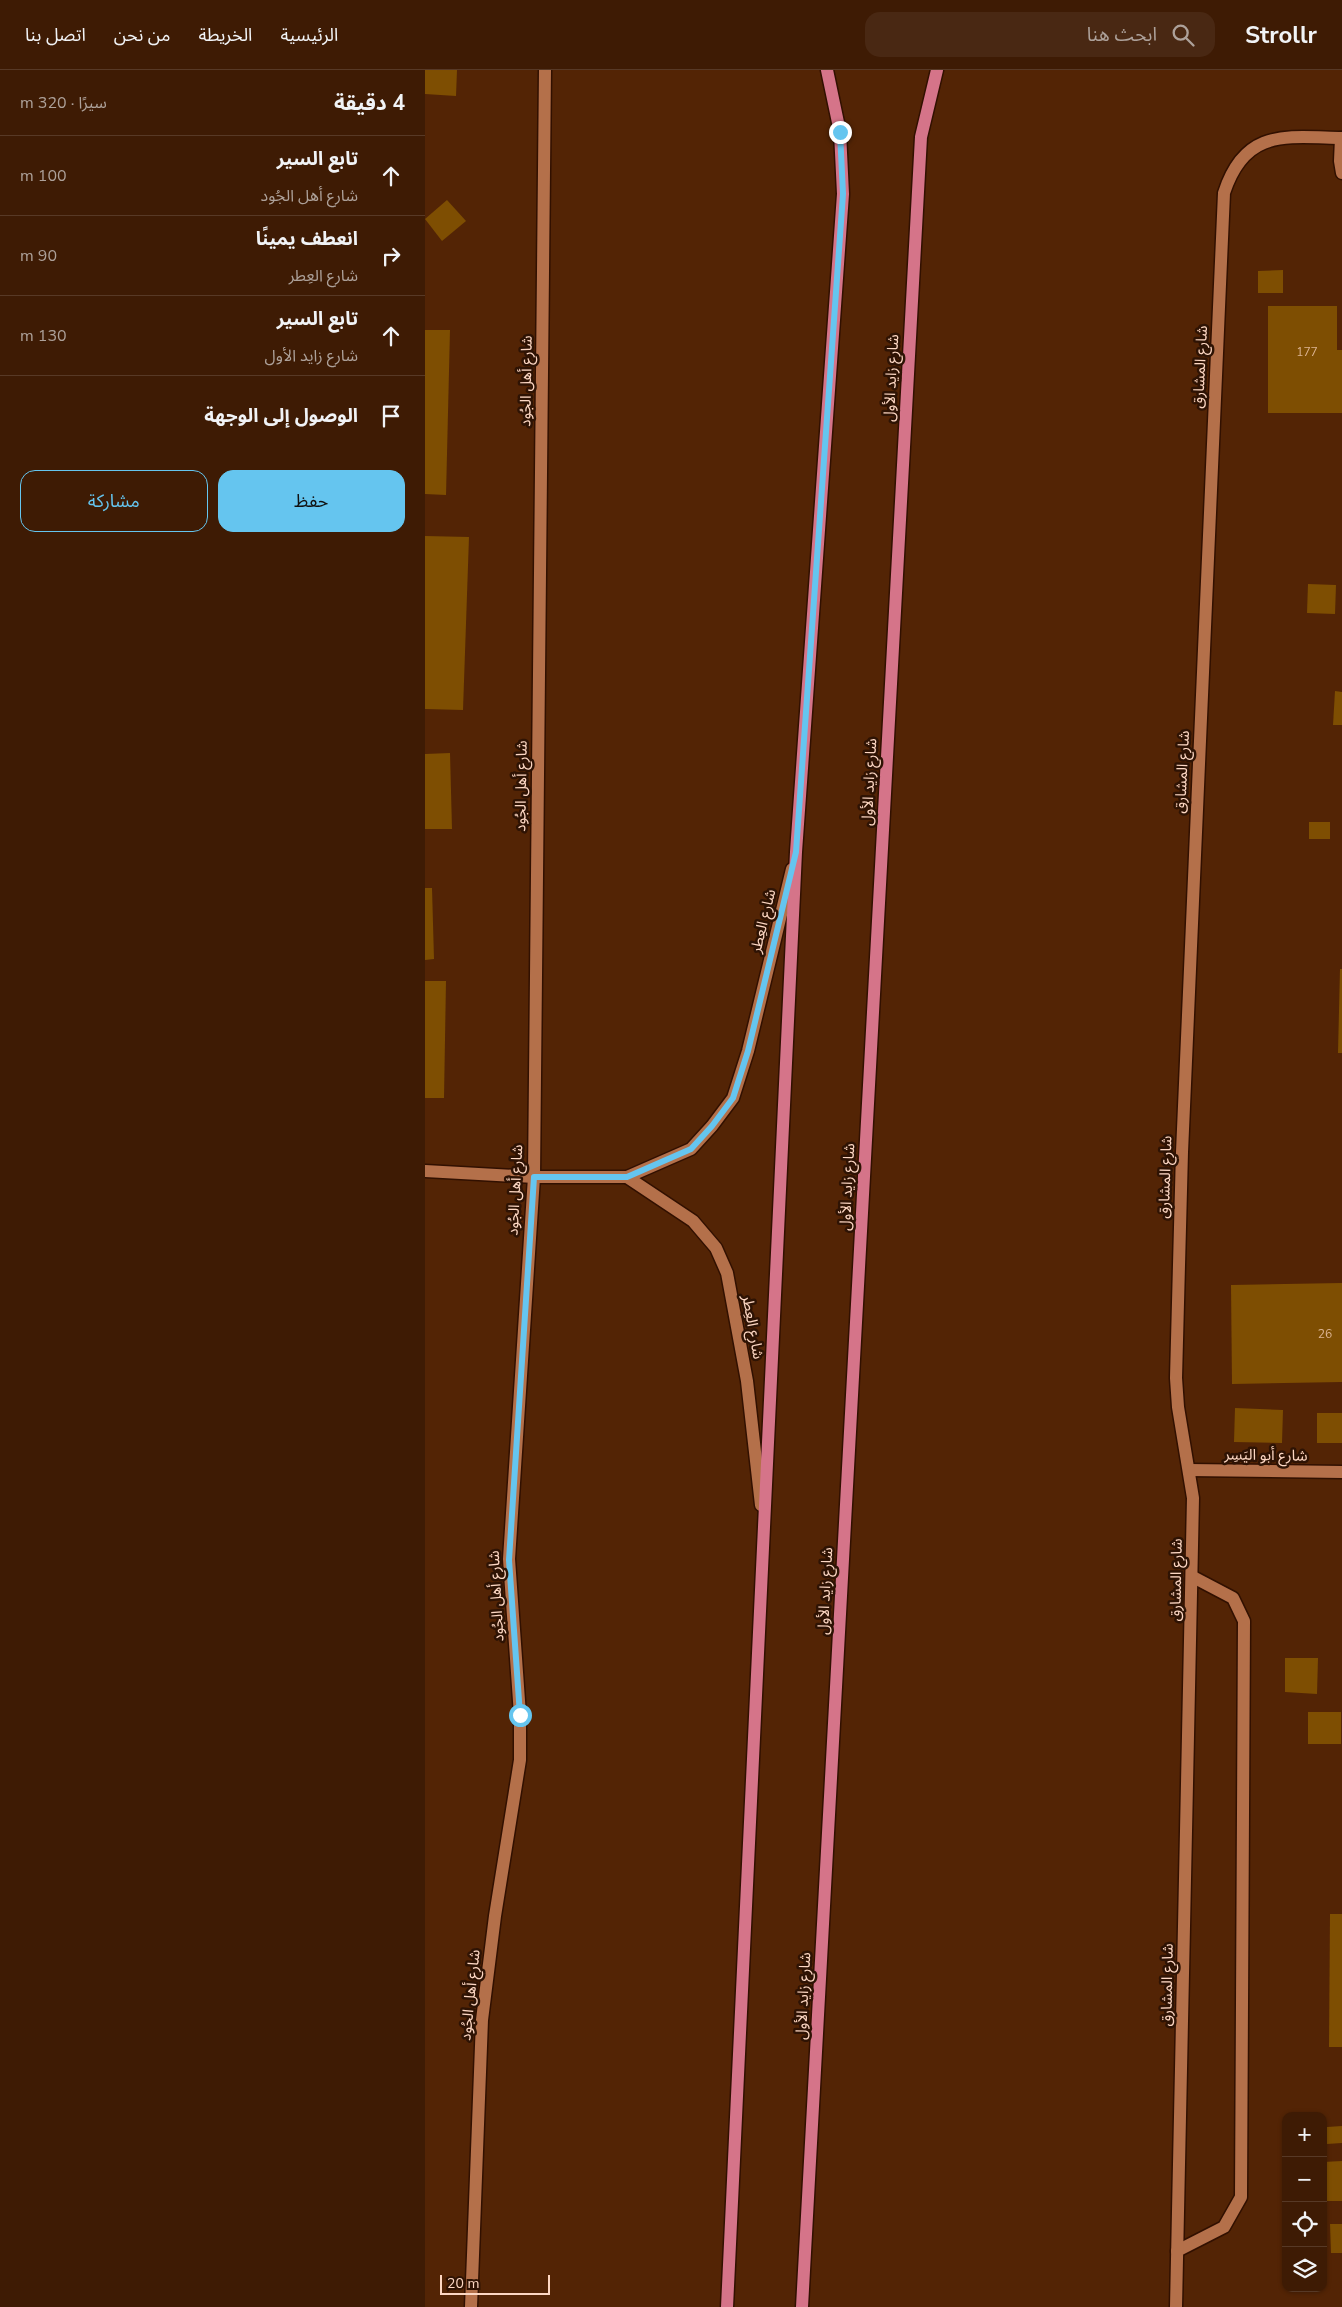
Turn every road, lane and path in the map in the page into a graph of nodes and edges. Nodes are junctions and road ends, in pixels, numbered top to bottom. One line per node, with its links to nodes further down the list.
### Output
1 (545, 70): 8 (street, شارع أهل الجُود)
2 (827, 70): 6 (main road)
3 (937, 70): 17 (main road, شارع زايد الأول)
4 (1341, 138): 5 (street); 10 (street, شارع المشارق)
5 (1342, 173)
6 (796, 852): 9 (street, شارع العِطر); 12 (main road)
7 (425, 1171): 8 (street, شارع العِطر)
8 (534, 1177): 9 (street, شارع العِطر); 15 (street, شارع أهل الجُود)
9 (627, 1177): 12 (street, شارع العِطر)
10 (1189, 1470): 11 (street, شارع أبو اليَسِر); 13 (street, شارع المشارق)
11 (1342, 1472)
12 (764, 1528): 16 (main road)
13 (1193, 1577): 14 (street, شارع المشارق); 14 (street)
14 (1177, 2250): 18 (street, شارع المشارق)
15 (471, 2307)
16 (727, 2307)
17 (802, 2307)
18 (1176, 2307)

